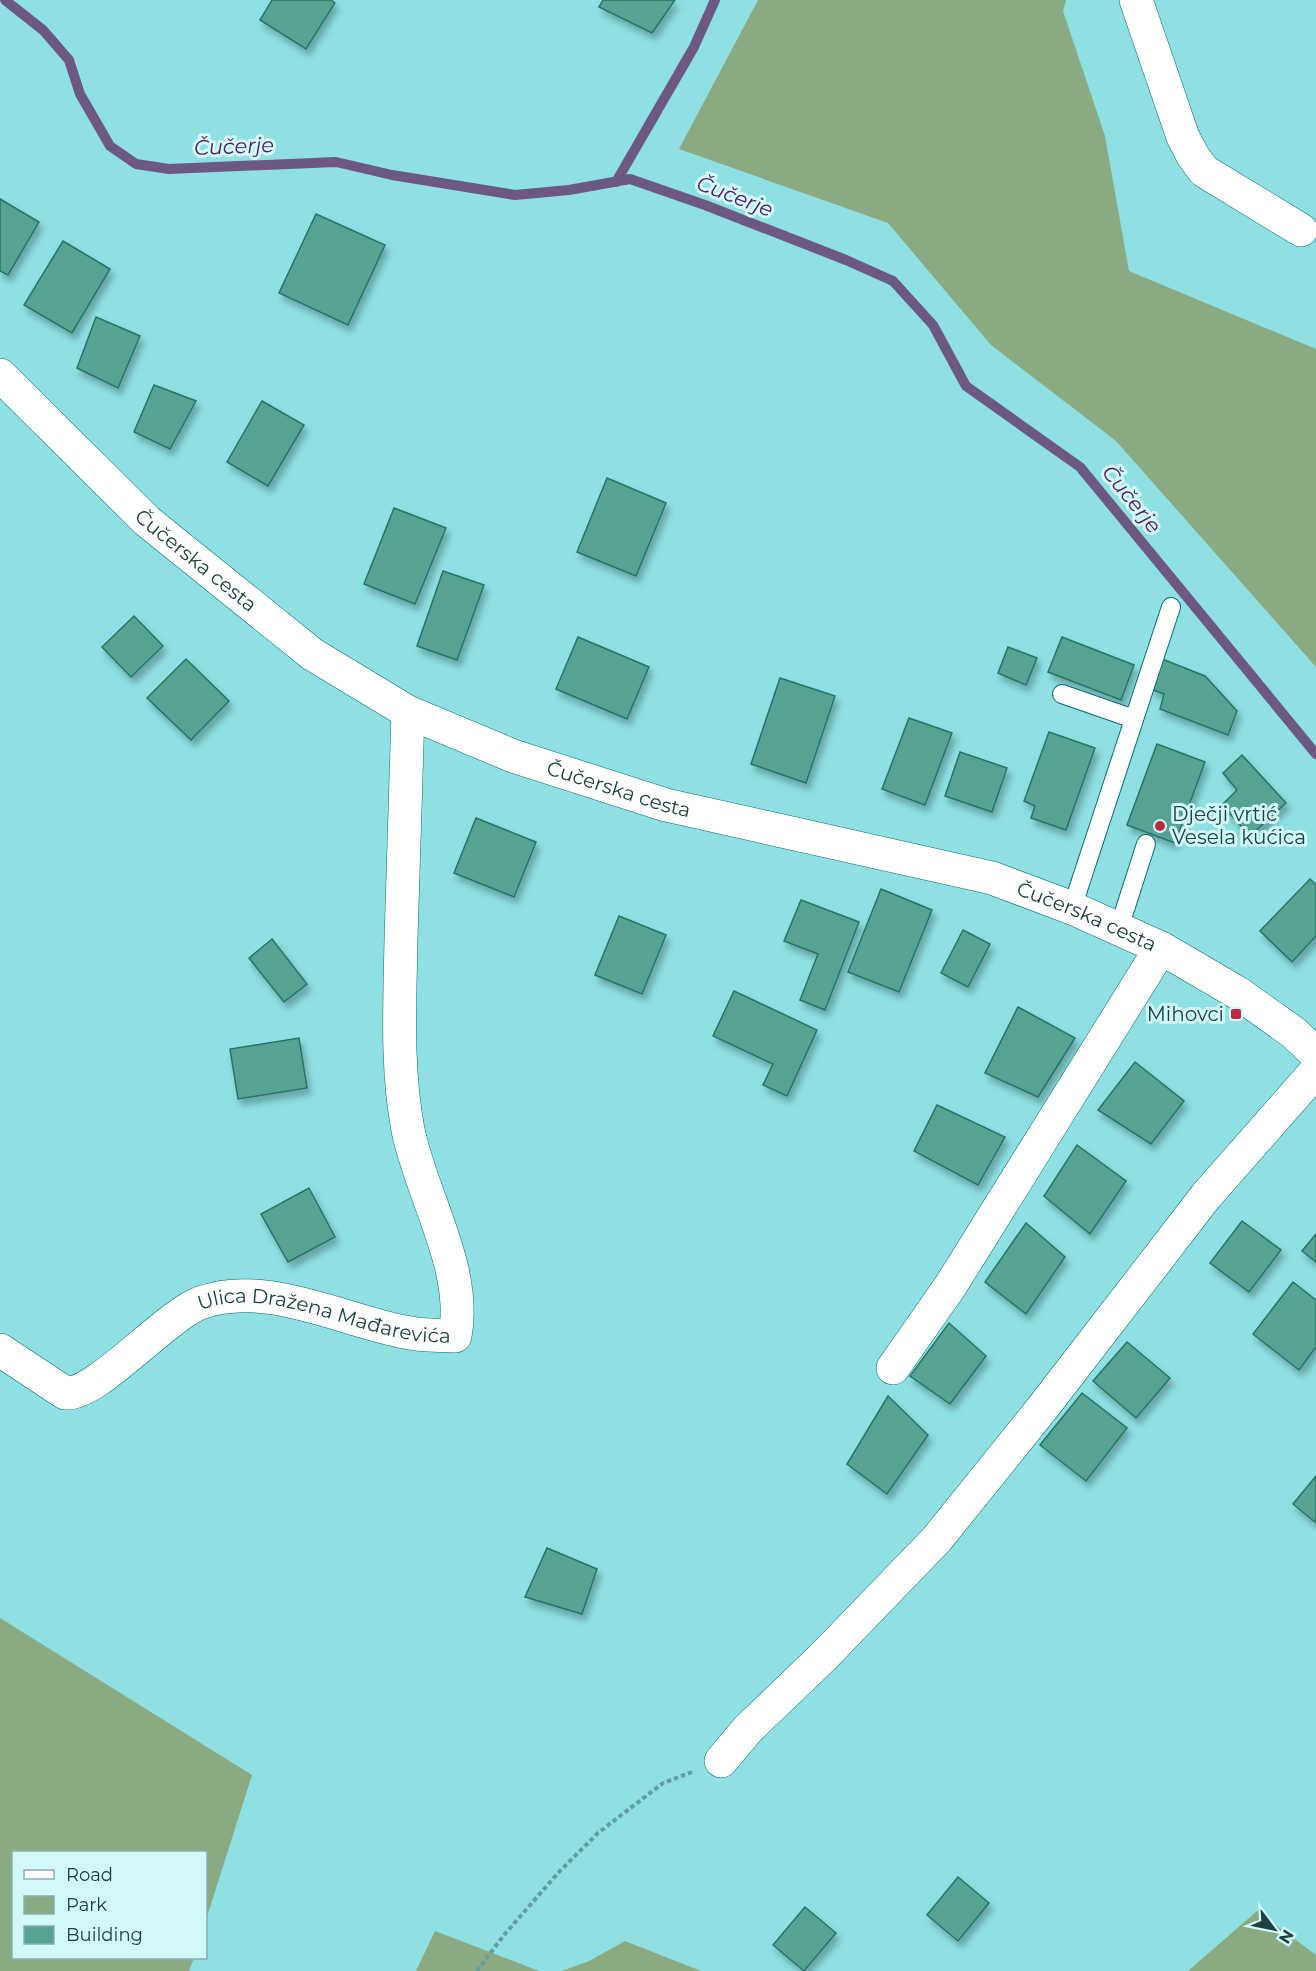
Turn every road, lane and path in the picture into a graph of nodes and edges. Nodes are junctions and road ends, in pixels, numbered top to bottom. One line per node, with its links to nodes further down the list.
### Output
1 (1136, 0): 2 (street)
2 (1300, 230)
3 (0, 375): 6 (street, Čučerska cesta)
4 (1171, 607): 7 (lane)
5 (1062, 694): 7 (lane)
6 (408, 712): 9 (street, Čučerska cesta); 14 (street, Ulica Dražena Mađarevića)
7 (1134, 719): 9 (lane)
8 (1146, 844): 10 (lane)
9 (1072, 908): 10 (street, Čučerska cesta)
10 (1119, 928): 11 (street, Čučerska cesta)
11 (1161, 948): 12 (street, Čučerska cesta); 15 (street)
12 (1309, 1038)
13 (1316, 1071): 16 (street)
14 (0, 1350)
15 (893, 1368)
16 (721, 1761): 17 (path)
17 (477, 1971)

